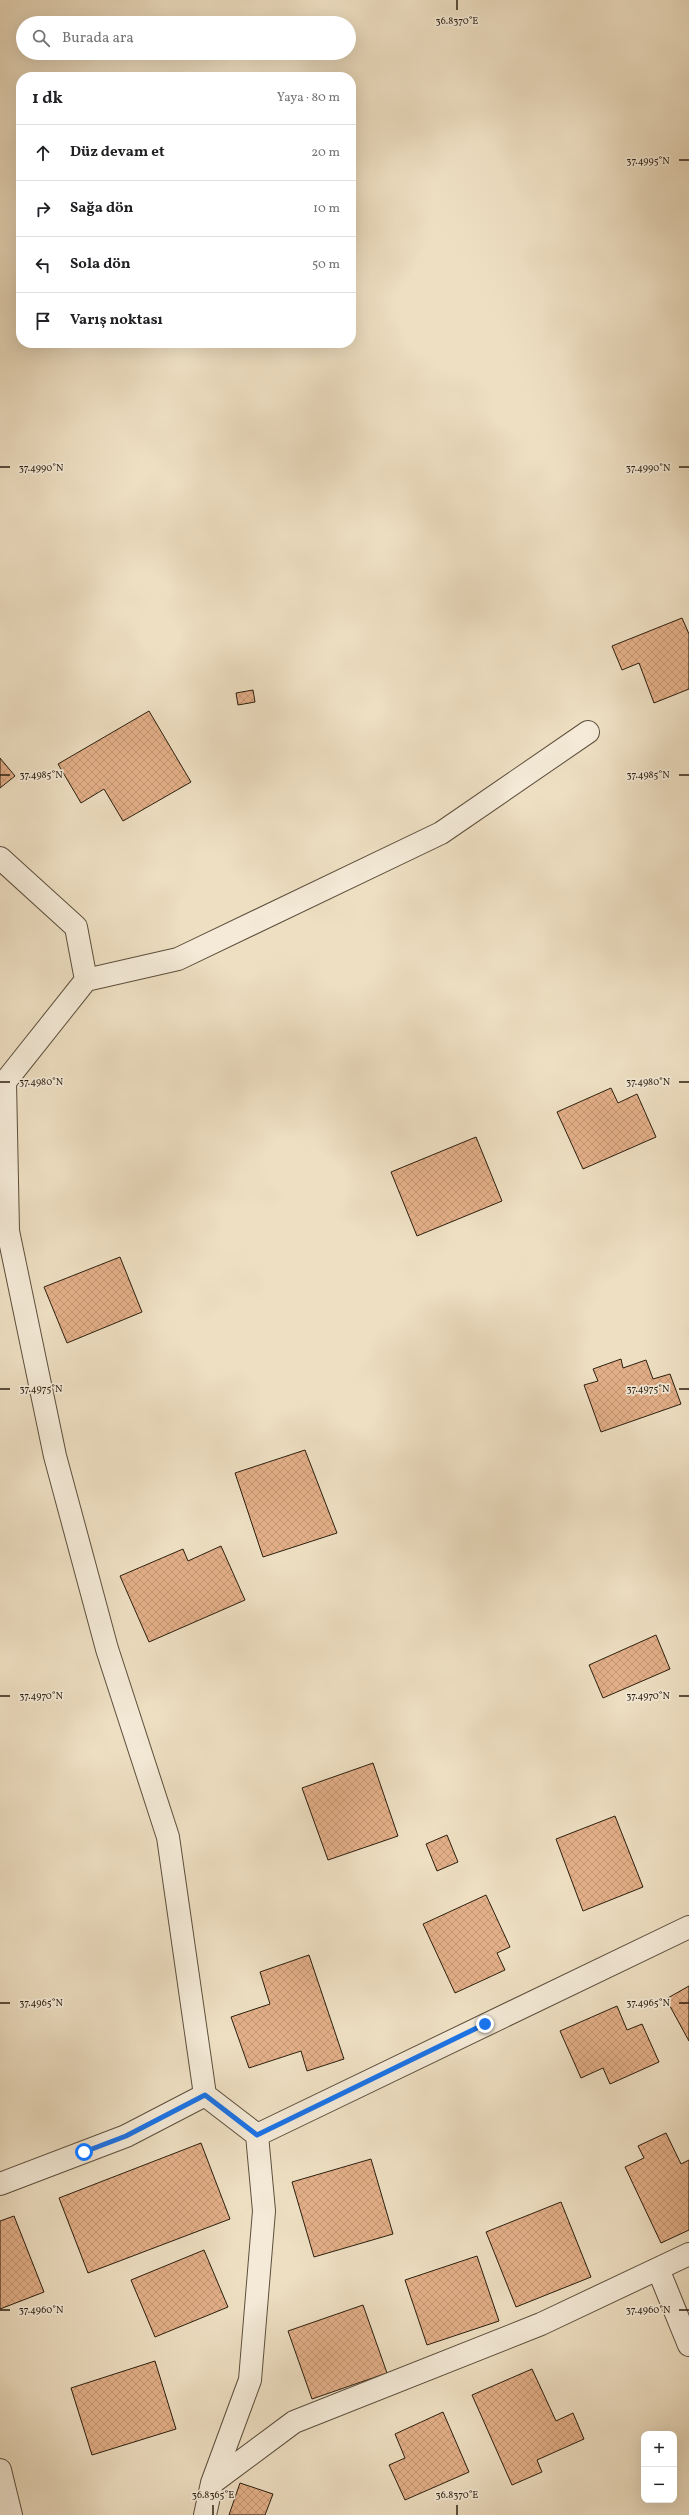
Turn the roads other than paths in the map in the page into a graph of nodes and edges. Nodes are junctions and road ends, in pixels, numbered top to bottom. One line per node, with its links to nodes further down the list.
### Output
1 (588, 732): 3 (street)
2 (0, 858): 3 (street)
3 (86, 980): 5 (street)
4 (689, 1927): 6 (street)
5 (205, 2095): 6 (street); 7 (street)
6 (257, 2135): 12 (street)
7 (0, 2184)
8 (689, 2254): 9 (street)
9 (658, 2269): 10 (street); 12 (street)
10 (689, 2345)
11 (0, 2470): 13 (street)
12 (212, 2483): 14 (street)
13 (11, 2515)
14 (205, 2515)

